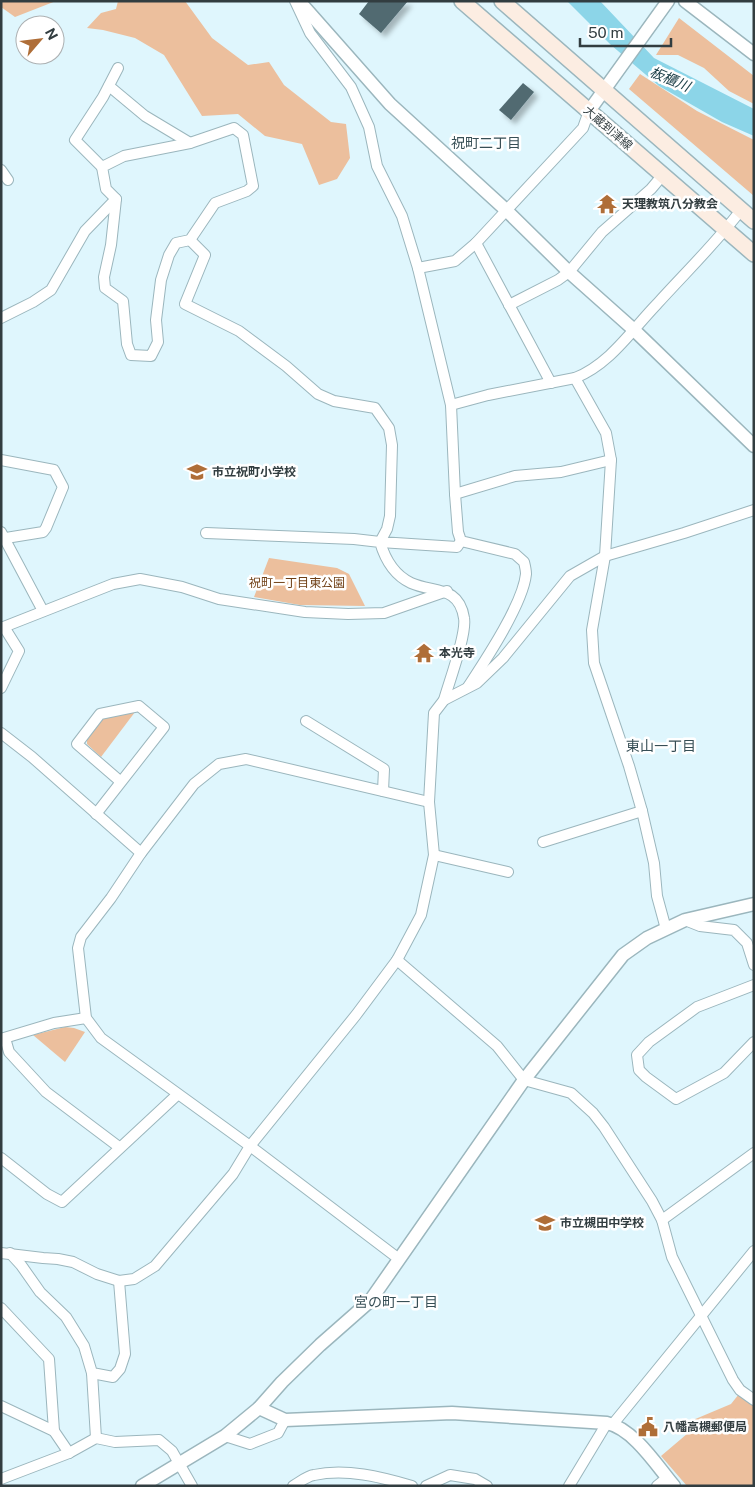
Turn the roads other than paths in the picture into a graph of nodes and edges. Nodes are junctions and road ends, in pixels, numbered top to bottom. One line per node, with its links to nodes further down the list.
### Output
1 (295, 1): 25 (street)
2 (299, 1): 18 (street)
3 (462, 1): 11 (main road, 大蔵到津線)
4 (502, 1): 10 (main road, 大蔵到津線)
5 (668, 1): 10 (street)
6 (685, 1): 7 (street)
7 (754, 54)
8 (118, 68): 9 (street)
9 (109, 86): 12 (street); 13 (street)
10 (603, 90): 11 (street); 19 (main road, 大蔵到津線)
11 (588, 111): 15 (main road, 大蔵到津線); 18 (street)
12 (190, 143): 13 (street); 22 (street)
13 (102, 166): 17 (street)
14 (1, 170): 16 (street)
15 (662, 176): 21 (main road, 大蔵到津線); 26 (street)
16 (8, 180)
17 (116, 198): 22 (street); 28 (street)
18 (506, 210): 23 (street); 26 (street)
19 (741, 210): 20 (main road, 大蔵到津線); 21 (street)
20 (754, 221)
21 (726, 230): 24 (main road, 大蔵到津線); 29 (street)
22 (190, 240): 41 (street)
23 (476, 243): 25 (street); 27 (street)
24 (754, 254)
25 (418, 268): 32 (street)
26 (569, 272): 27 (street); 29 (street)
27 (509, 305): 31 (street)
28 (1, 318)
29 (633, 329): 30 (street); 33 (street)
30 (575, 378): 31 (street); 35 (street)
31 (551, 383): 32 (street)
32 (451, 405): 36 (street)
33 (754, 446)
34 (1, 460): 39 (street)
35 (611, 460): 36 (street); 42 (street)
36 (455, 494): 40 (street)
37 (754, 510): 42 (street)
38 (206, 533): 41 (street)
39 (3, 535): 44 (street)
40 (461, 540): 41 (street); 47 (street)
41 (380, 542): 43 (street)
42 (605, 556): 47 (street); 54 (street)
43 (447, 591): 44 (street); 48 (street)
44 (43, 611): 45 (street)
45 (2, 628): 46 (street)
46 (1, 688)
47 (466, 689): 48 (street)
48 (444, 700): 53 (street)
49 (306, 721): 52 (street)
50 (1, 733): 55 (street)
51 (122, 782): 51 (street); 55 (street)
52 (383, 792): 53 (street); 57 (street)
53 (429, 802): 58 (street)
54 (642, 811): 56 (street); 62 (street)
55 (96, 814): 57 (street)
56 (543, 842)
57 (141, 853): 66 (street)
58 (434, 856): 59 (street); 63 (street)
59 (508, 872)
60 (754, 904): 61 (street)
61 (685, 920): 62 (street); 64 (street)
62 (666, 929): 69 (street)
63 (397, 960): 69 (street); 71 (street)
64 (754, 965)
65 (754, 985): 68 (street)
66 (86, 1018): 67 (street); 70 (street)
67 (3, 1039): 72 (street)
68 (754, 1042)
69 (524, 1080): 75 (street); 78 (street)
70 (177, 1095): 71 (street); 72 (street)
71 (250, 1146): 78 (street); 79 (street)
72 (119, 1147): 74 (street)
73 (754, 1153): 75 (street)
74 (1, 1158)
75 (662, 1220): 81 (street)
76 (754, 1251): 81 (street)
77 (5, 1253): 79 (street); 82 (street)
78 (399, 1259): 85 (street)
79 (119, 1280): 82 (street)
80 (1, 1308): 88 (street)
81 (701, 1317): 83 (street); 87 (street)
82 (92, 1373): 90 (street)
83 (754, 1400)
84 (1, 1406): 88 (street)
85 (259, 1408): 86 (street); 89 (street)
86 (285, 1420): 87 (street); 89 (street)
87 (610, 1423): 94 (street); 101 (street)
88 (54, 1431): 91 (street)
89 (225, 1436): 92 (street)
90 (96, 1438): 91 (street); 92 (street)
91 (69, 1453): 93 (street)
92 (179, 1464): 95 (street); 96 (street)
93 (1, 1479)
94 (666, 1483)
95 (142, 1486)
96 (192, 1486)
97 (293, 1486): 98 (street)
98 (412, 1486)
99 (426, 1486): 100 (street)
100 (487, 1486)
101 (569, 1486)

